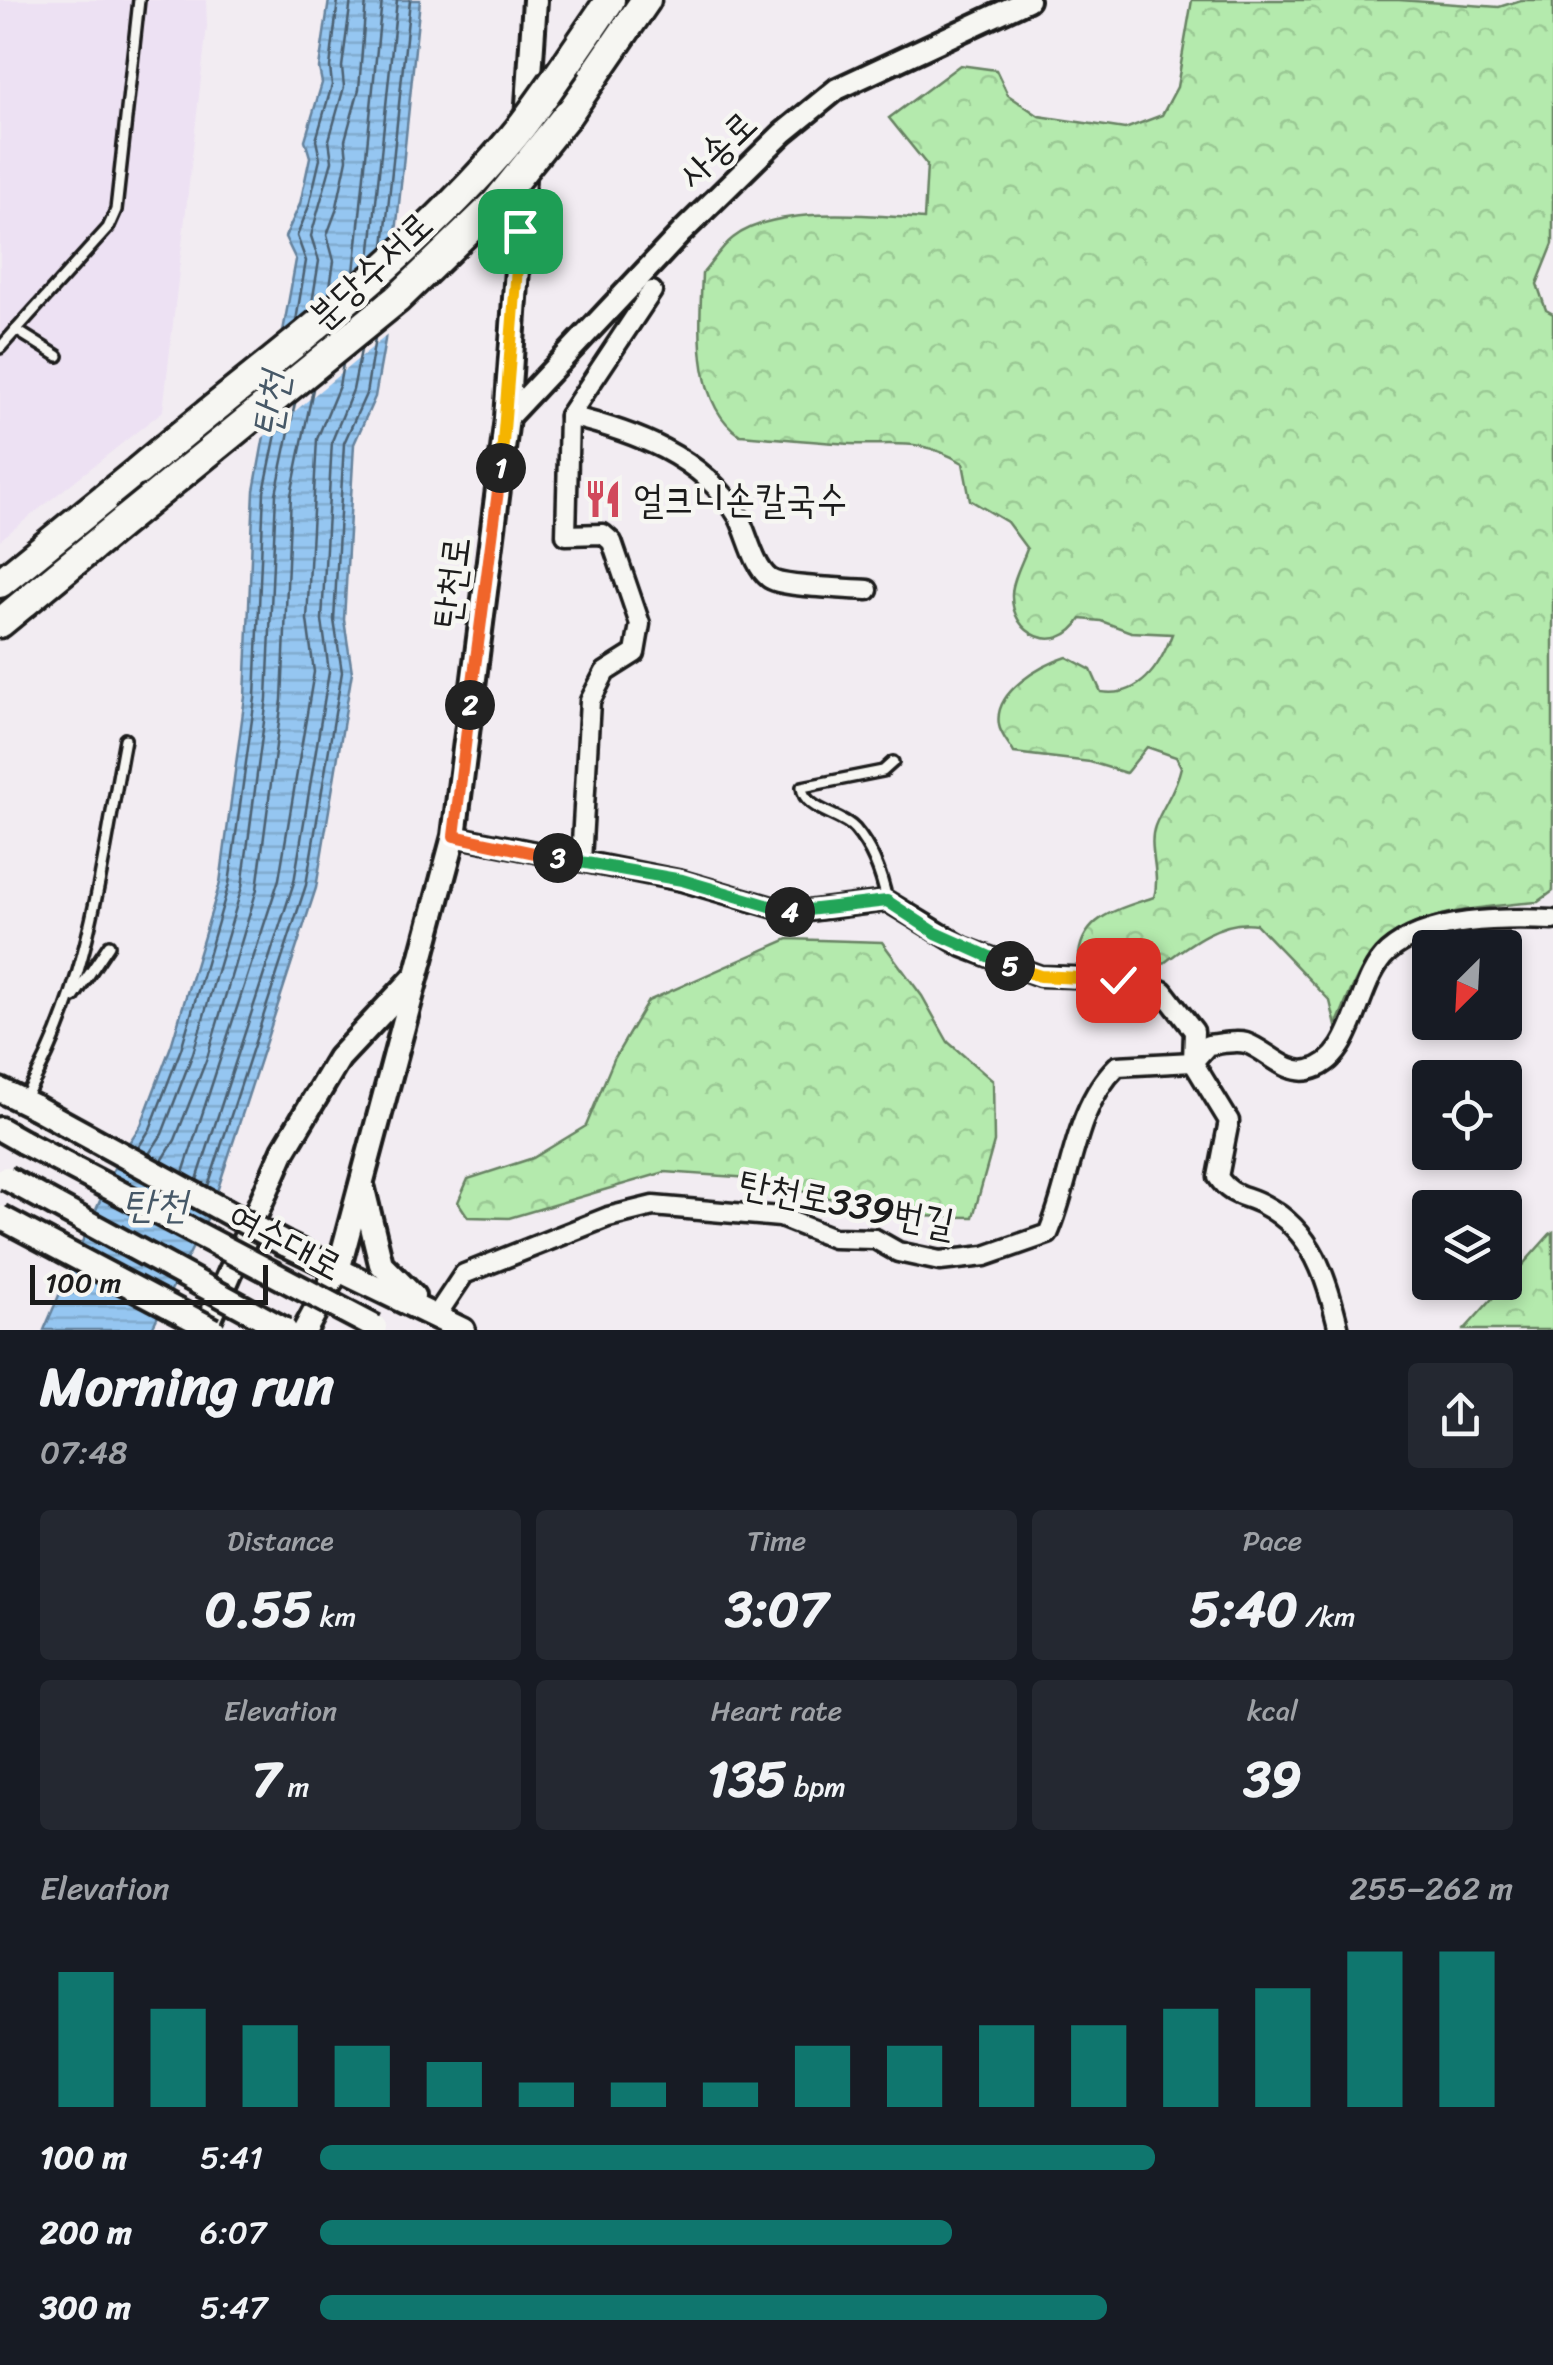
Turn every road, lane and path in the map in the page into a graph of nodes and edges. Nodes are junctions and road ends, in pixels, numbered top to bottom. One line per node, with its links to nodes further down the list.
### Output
1 (139, 0): 7 (lane)
2 (535, 0): 11 (main road, 탄천로)
3 (610, 0): 12 (highway, 분당수서로, bridge)
4 (646, 0): 14 (highway, 분당수서로, bridge)
5 (1028, 0): 11 (street, 사송로)
6 (652, 291): 10 (street)
7 (16, 330): 8 (lane); 9 (lane)
8 (0, 348)
9 (58, 356)
10 (569, 416): 13 (street); 18 (street)
11 (507, 418): 17 (main road, 탄천로)
12 (0, 582)
13 (868, 590)
14 (0, 623)
15 (124, 738): 23 (lane)
16 (893, 762): 19 (lane)
17 (454, 836): 18 (street); 22 (main road, 탄천로)
18 (581, 862): 19 (street)
19 (887, 901): 24 (street)
20 (1553, 920): 24 (street, 탄천로339번길)
21 (109, 945): 23 (lane)
22 (418, 975): 29 (main road, 탄천로); 34 (main road)
23 (70, 1004): 26 (lane)
24 (1193, 1062): 32 (street, 탄천로339번길); 39 (street)
25 (0, 1090): 26 (main road)
26 (29, 1104): 31 (main road, bridge)
27 (0, 1130): 33 (main road, 여수대로, bridge)
28 (3, 1176): 36 (main road, 여수대로, bridge)
29 (362, 1185): 31 (main road, 탄천로); 32 (main road)
30 (0, 1218): 35 (main road, bridge)
31 (338, 1267): 32 (main road); 37 (main road, 탄천로)
32 (436, 1316): 38 (main road)
33 (378, 1329)
34 (205, 1330)
35 (214, 1330)
36 (286, 1330)
37 (305, 1330)
38 (463, 1330)
39 (1339, 1330)

